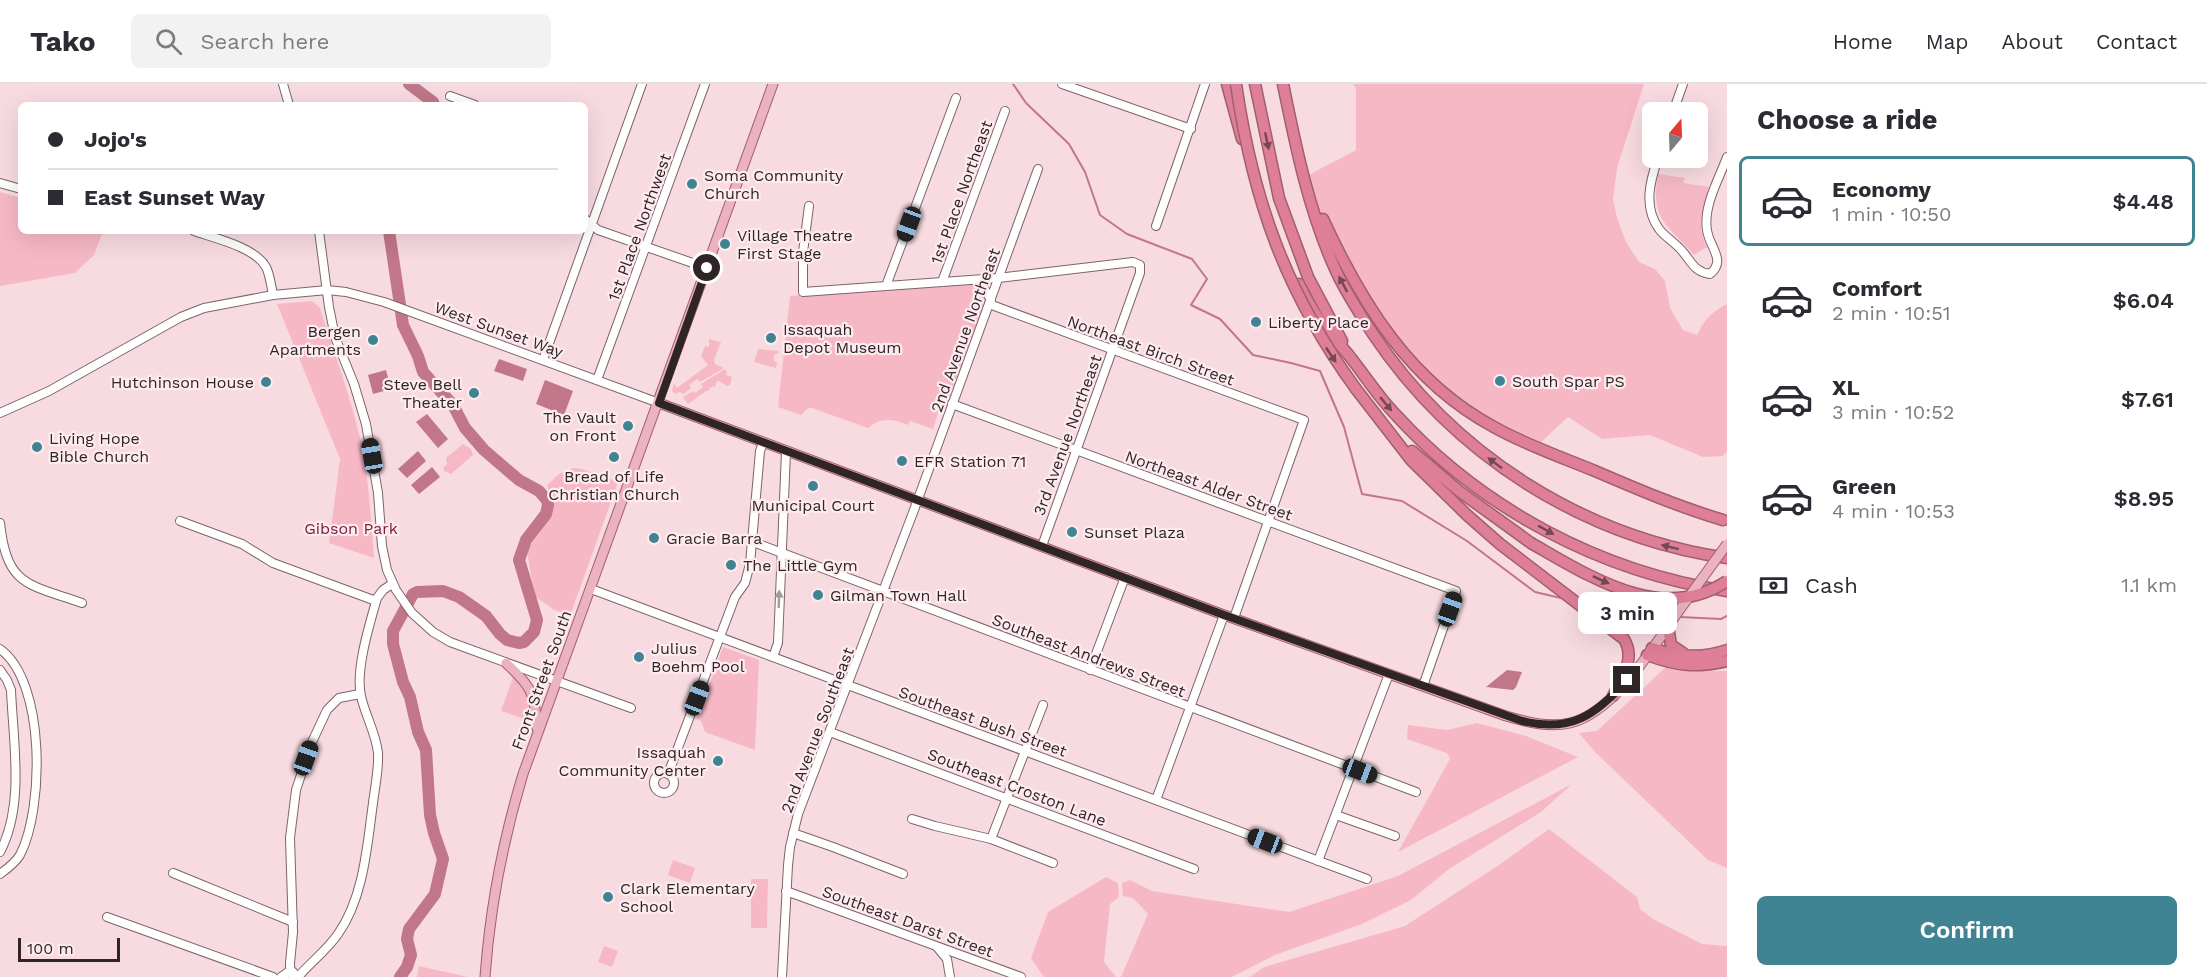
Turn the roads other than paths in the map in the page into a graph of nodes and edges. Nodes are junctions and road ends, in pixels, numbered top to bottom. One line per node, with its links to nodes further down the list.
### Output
1 (283, 84): 14 (street)
2 (642, 84): 27 (street)
3 (705, 84): 31 (street, 1st Place Northwest)
4 (772, 84): 32 (main road, Front Street South)
5 (1062, 84): 18 (street)
6 (1205, 84): 18 (street)
7 (1227, 84): 41 (highway)
8 (1236, 84): 47 (highway, one-way to 47, bridge)
9 (1255, 84): 41 (highway, one-way to 41)
10 (1283, 84): 22 (highway)
11 (1683, 84): 16 (street)
12 (450, 96): 15 (street)
13 (956, 98): 36 (street)
14 (288, 102)
15 (467, 102)
16 (1677, 102)
17 (1005, 111): 35 (street, 1st Place Northeast)
18 (1191, 129): 28 (street)
19 (1727, 157): 20 (street)
20 (1654, 168)
21 (1038, 169): 33 (street, 2nd Avenue Northeast)
22 (1303, 178): 54 (highway); 60 (highway, one-way to 22)
23 (0, 183): 24 (street)
24 (18, 188)
25 (809, 206): 36 (street)
26 (588, 222): 27 (street)
27 (592, 225): 31 (street); 42 (street)
28 (1156, 226)
29 (202, 234): 38 (street)
30 (320, 234): 37 (street)
31 (646, 248): 32 (street); 43 (street, 1st Place Northwest)
32 (707, 268): 44 (main road, Front Street South)
33 (998, 278): 34 (street); 39 (street, 2nd Avenue Northeast); 40 (street, 3rd Avenue Northeast)
34 (974, 280): 35 (street); 39 (street)
35 (942, 282): 36 (street)
36 (886, 286)
37 (327, 290): 38 (street, West Sunset Way); 42 (street, West Sunset Way); 62 (street)
38 (273, 294): 46 (street, West Sunset Way)
39 (990, 302): 40 (street, Northeast Birch Street); 45 (street, 2nd Avenue Northeast)
40 (1112, 350): 49 (street, 3rd Avenue Northeast); 53 (street, Northeast Birch Street)
41 (1351, 357): 63 (highway, one-way to 63)
42 (543, 360): 43 (street, West Sunset Way)
43 (597, 380): 44 (street, West Sunset Way)
44 (659, 403): 48 (main road); 64 (main road, Front Street South)
45 (952, 404): 49 (street, Northeast Alder Street); 51 (street, 2nd Avenue Northeast)
46 (0, 413)
47 (1391, 433): 63 (highway, one-way to 63, bridge); 86 (highway)
48 (763, 443): 50 (main road); 56 (street)
49 (1076, 450): 53 (street, Northeast Alder Street); 58 (street, 3rd Avenue Northeast)
50 (786, 452): 51 (main road); 59 (street)
51 (917, 500): 58 (main road); 65 (street, 2nd Avenue Southeast)
52 (180, 521): 66 (street)
53 (1269, 521): 69 (street); 84 (street, Northeast Alder Street)
54 (1725, 521)
55 (0, 523): 67 (street)
56 (753, 542): 59 (street, Southeast Andrews Street); 71 (street)
57 (1727, 544): 70 (main road, bridge)
58 (1042, 546): 61 (main road)
59 (781, 554): 65 (street, Southeast Andrews Street); 76 (street, one-way to 59)
60 (1727, 558)
61 (1125, 577): 68 (main road); 80 (street)
62 (392, 584): 66 (street); 78 (street)
63 (1726, 587)
64 (591, 589): 71 (street, Southeast Bush Street); 82 (main road, Front Street South)
65 (883, 592): 80 (street, Southeast Andrews Street); 83 (street, 2nd Avenue Southeast)
66 (376, 601): 85 (street)
67 (82, 603)
68 (1224, 615): 69 (main road); 88 (street)
69 (1234, 618): 81 (main road)
70 (1666, 629): 74 (main road); 75 (highway)
71 (720, 637): 76 (street, Southeast Bush Street); 94 (street)
72 (0, 649): 108 (street)
73 (1727, 650): 75 (highway)
74 (1649, 651): 75 (highway); 77 (highway); 86 (main road)
75 (1692, 656)
76 (773, 657): 83 (street, Southeast Bush Street)
77 (1727, 661)
78 (507, 663): 82 (street); 91 (main road)
79 (0, 670): 103 (street)
80 (1090, 670): 88 (street, Southeast Andrews Street)
81 (1389, 674): 84 (main road); 93 (street)
82 (557, 682): 89 (street); 91 (main road, Front Street South)
83 (848, 685): 90 (street, 2nd Avenue Southeast); 92 (street, Southeast Bush Street)
84 (1423, 686): 86 (main road)
85 (360, 693): 113 (street); 117 (street)
86 (1613, 696)
87 (1043, 705): 92 (street)
88 (1189, 707): 93 (street, Southeast Andrews Street); 97 (street)
89 (631, 708)
90 (830, 732): 96 (street, Southeast Croston Lane); 100 (street, 2nd Avenue Southeast)
91 (538, 733): 118 (main road, Front Street South)
92 (1024, 751): 96 (street); 97 (street, Southeast Bush Street)
93 (1353, 768): 95 (street, Southeast Andrews Street); 98 (street)
94 (668, 774)
95 (1416, 792)
96 (1007, 797): 102 (street); 106 (street, Southeast Croston Lane)
97 (1156, 800): 104 (street, Southeast Bush Street)
98 (1336, 816): 101 (street); 104 (street)
99 (912, 819): 102 (street)
100 (793, 833): 109 (street); 111 (street, 2nd Avenue Southeast)
101 (1395, 836)
102 (991, 838): 105 (street)
103 (0, 852)
104 (1318, 861): 110 (street, Southeast Bush Street)
105 (1053, 863)
106 (1194, 869)
107 (173, 873): 113 (street)
108 (0, 874)
109 (903, 874)
110 (1367, 879)
111 (786, 891): 114 (street, Southeast Darst Street); 119 (street, 2nd Avenue Southeast)
112 (107, 916): 115 (street)
113 (293, 922): 117 (street)
114 (930, 944): 120 (street); 121 (street, Southeast Darst Street)
115 (273, 977)
116 (281, 977): 117 (street)
117 (298, 977)
118 (485, 977)
119 (782, 977)
120 (950, 977)
121 (1021, 977)

